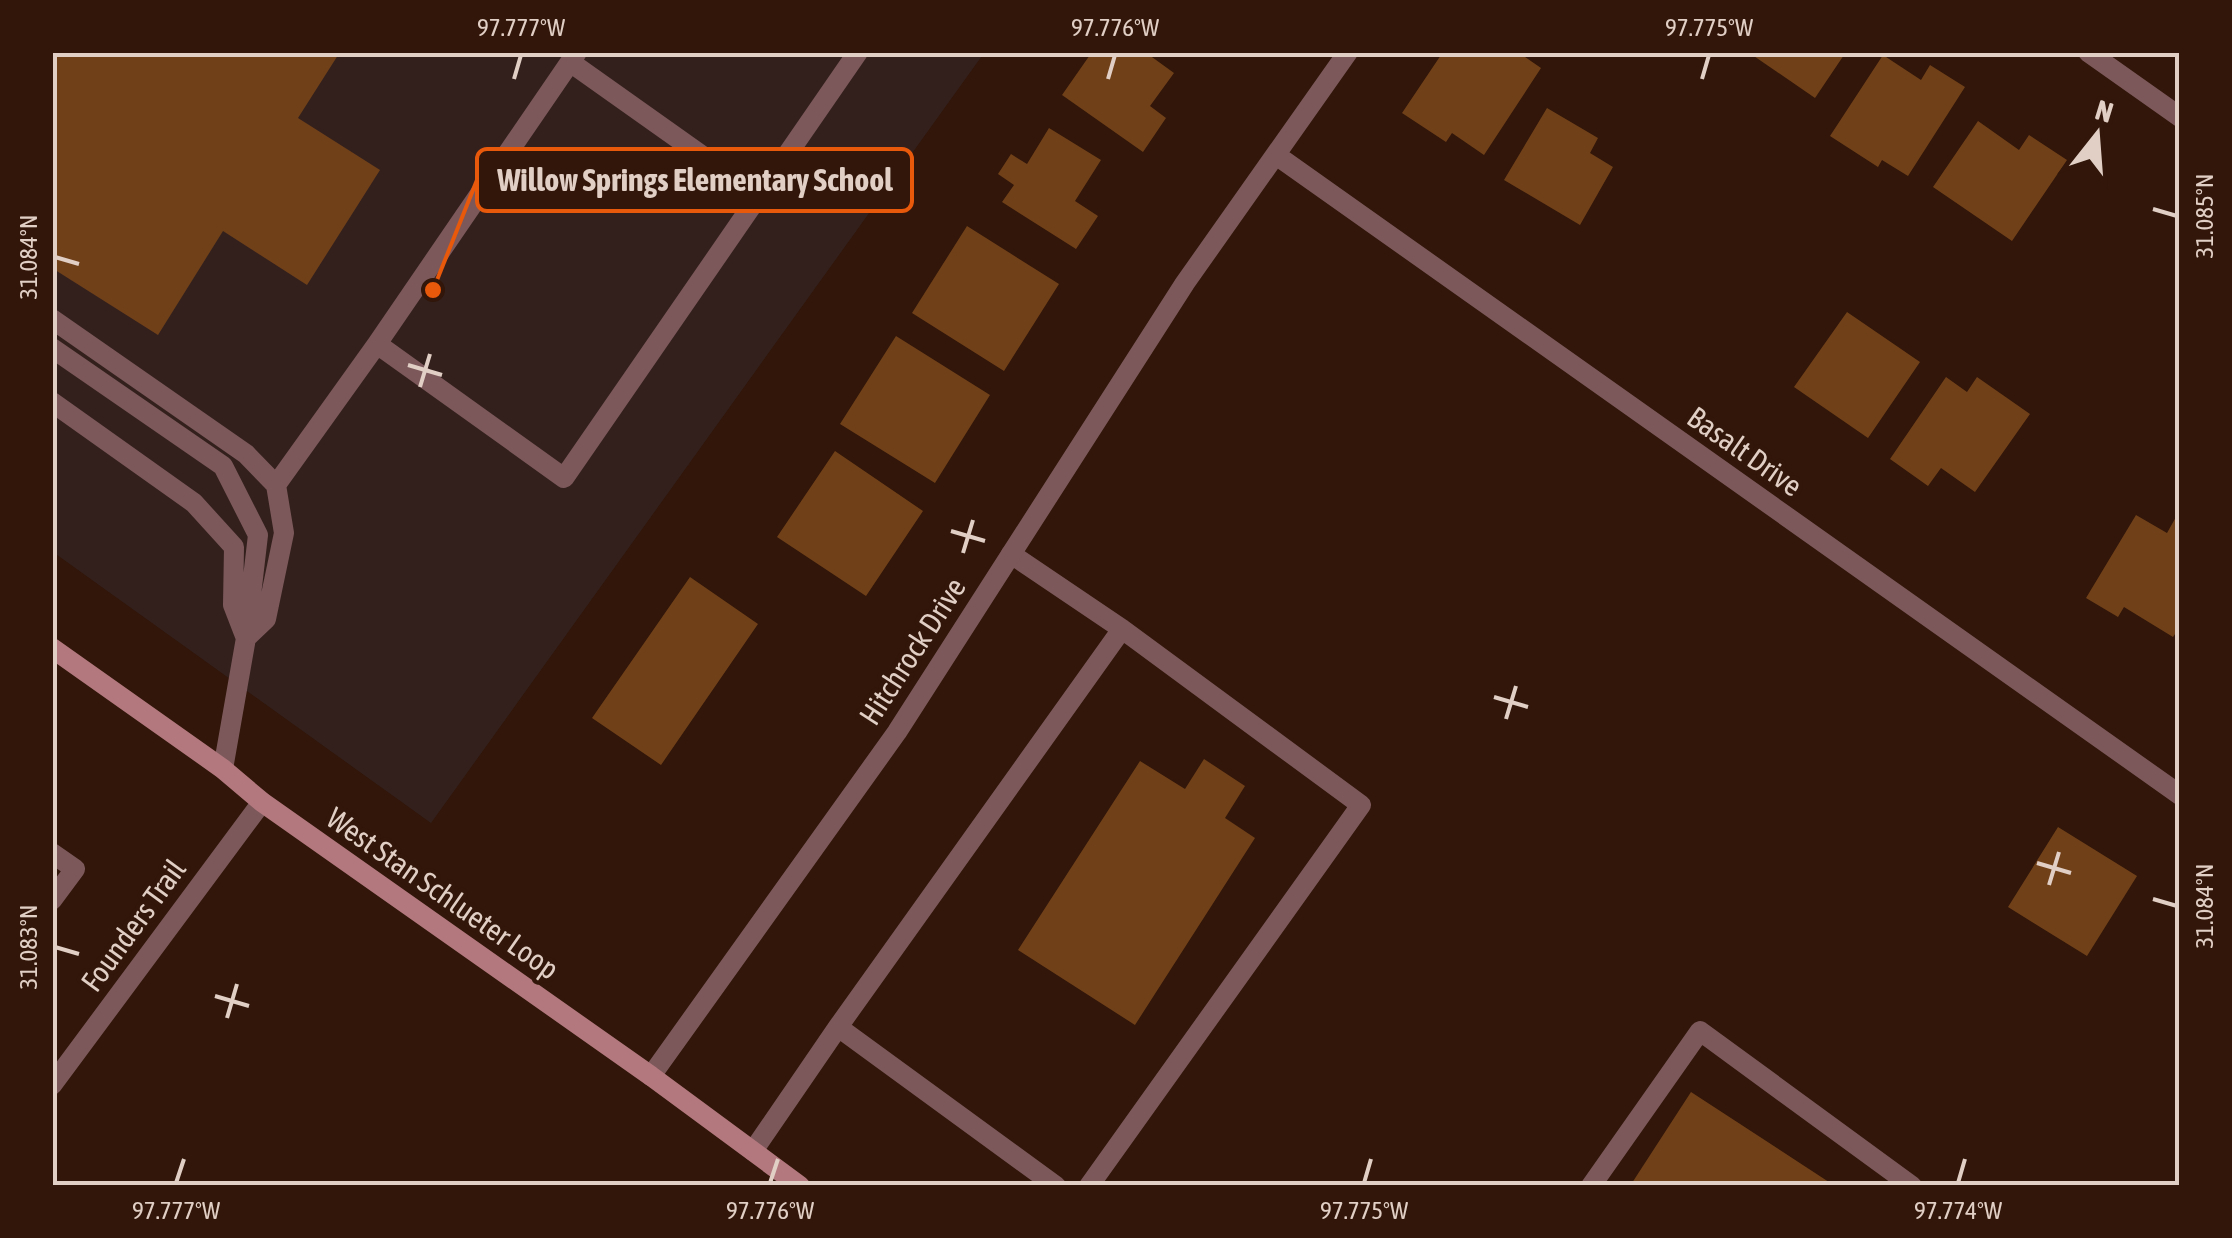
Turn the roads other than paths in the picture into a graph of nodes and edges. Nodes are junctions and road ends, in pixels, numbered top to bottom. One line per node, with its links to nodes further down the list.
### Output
1 (858, 52): 7 (street)
2 (1348, 52): 6 (street, Hitchrock Drive)
3 (2088, 52): 5 (street)
4 (574, 57): 7 (street); 9 (street)
5 (2180, 117)
6 (1276, 155): 13 (street, Hitchrock Drive); 18 (street, Basalt Drive)
7 (758, 196): 9 (street)
8 (52, 319): 12 (street)
9 (376, 344): 12 (street)
10 (52, 348): 15 (street)
11 (52, 402): 15 (street)
12 (276, 485): 15 (street)
13 (1010, 554): 14 (street); 23 (street, Hitchrock Drive)
14 (1122, 629): 22 (street); 28 (street)
15 (246, 638): 17 (street)
16 (52, 648): 17 (main road, West Stan Schlueter Loop)
17 (223, 769): 19 (main road, West Stan Schlueter Loop)
18 (2180, 795)
19 (262, 802): 23 (main road, West Stan Schlueter Loop); 24 (street, Founders Trail)
20 (52, 853): 21 (street)
21 (52, 900)
22 (838, 1027): 25 (street); 27 (street)
23 (652, 1076): 25 (main road, West Stan Schlueter Loop)
24 (52, 1084)
25 (752, 1151): 26 (main road, West Stan Schlueter Loop)
26 (800, 1186)
27 (1056, 1186)
28 (1089, 1186)
29 (1591, 1186): 30 (street)
30 (1912, 1186)

